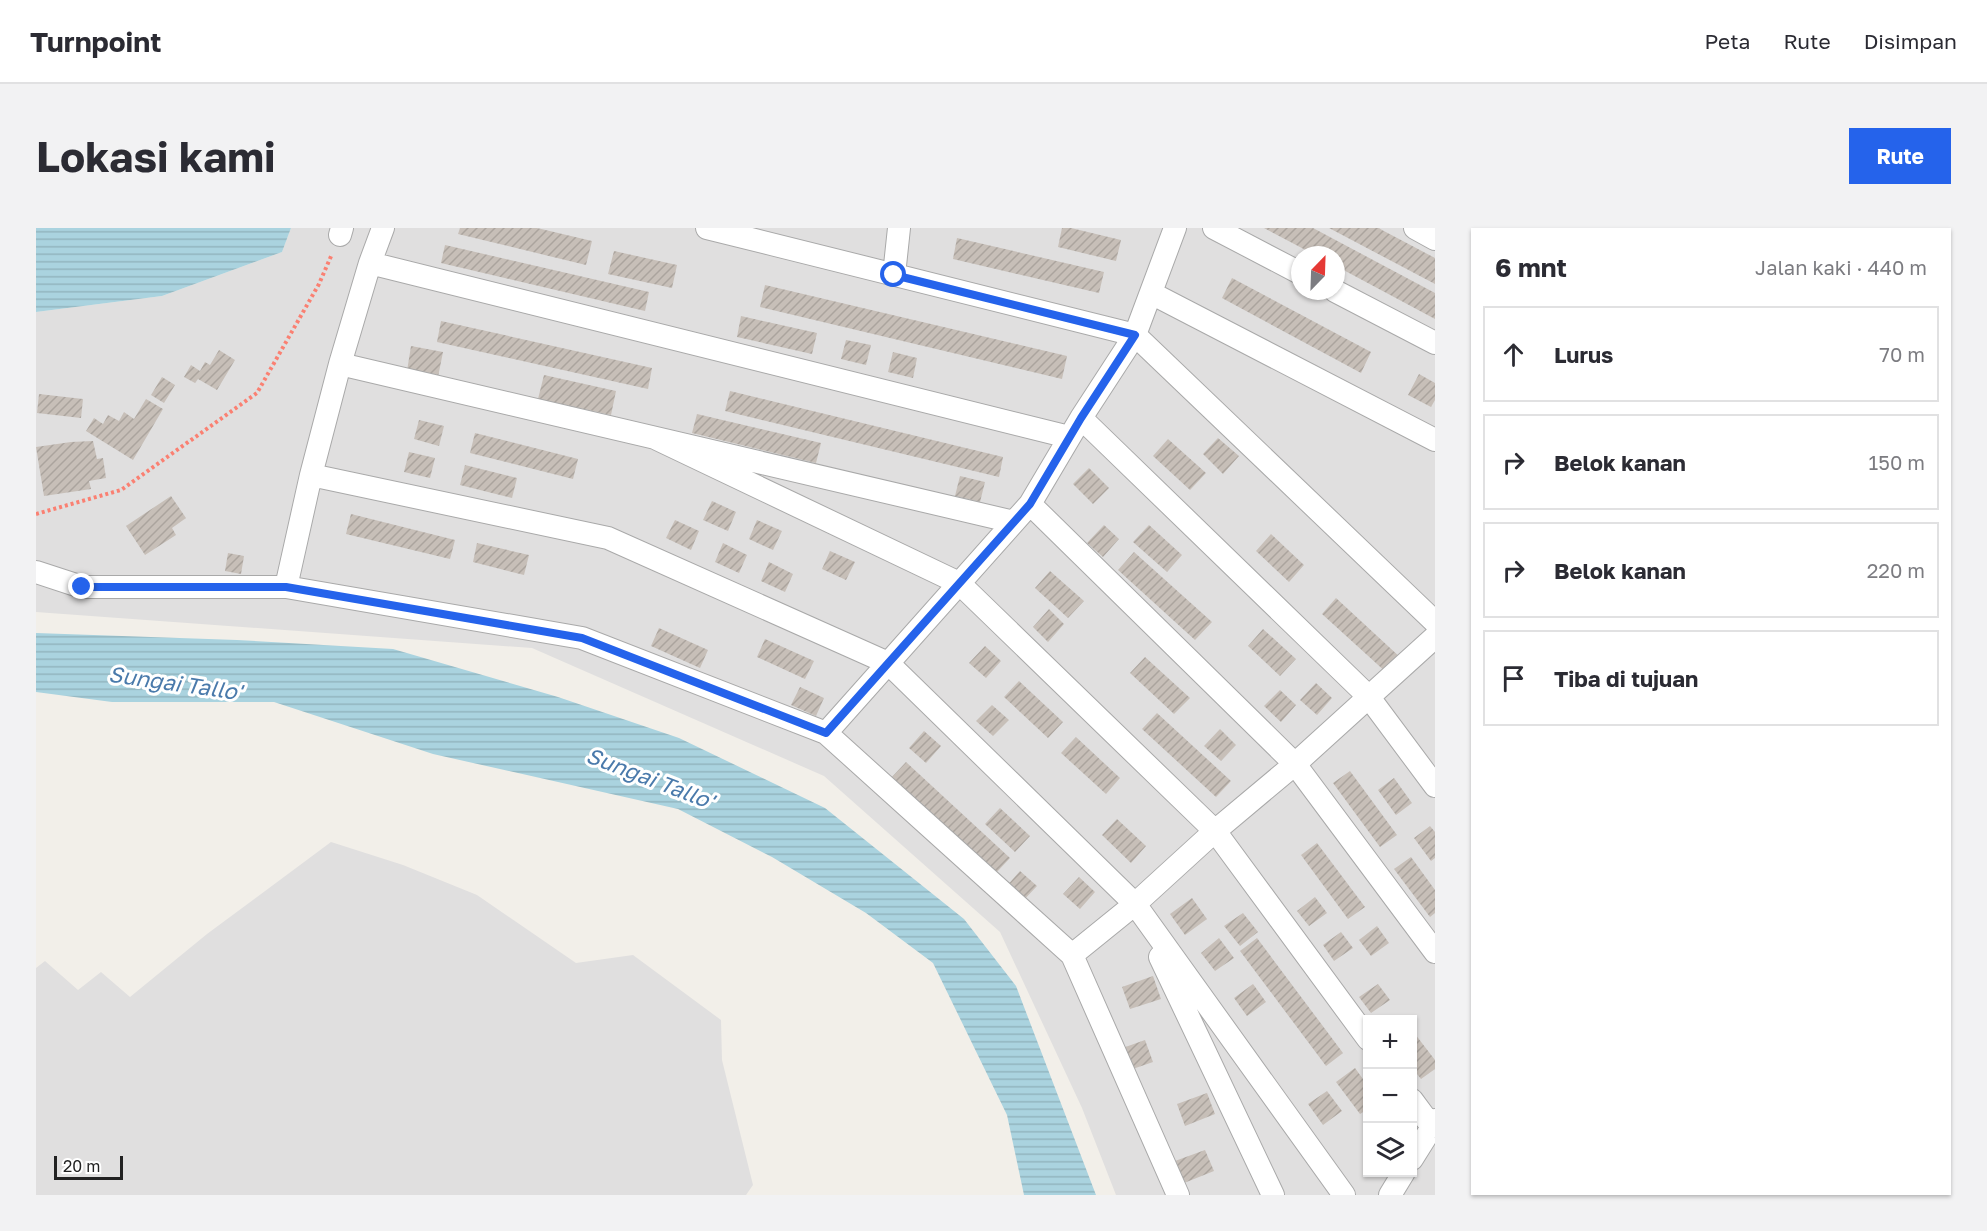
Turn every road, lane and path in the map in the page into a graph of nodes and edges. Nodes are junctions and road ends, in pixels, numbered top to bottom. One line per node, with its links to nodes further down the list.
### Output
1 (383, 228): 9 (street)
2 (707, 228): 11 (street)
3 (899, 228): 11 (street)
4 (1175, 228): 12 (street)
5 (1214, 228): 10 (street)
6 (1415, 228): 8 (street)
7 (341, 231): 23 (path)
8 (1435, 239)
9 (370, 263): 16 (street); 18 (street)
10 (1291, 268)
11 (894, 275): 14 (street)
12 (1151, 293): 14 (street); 20 (street)
13 (1345, 296): 15 (street)
14 (1135, 335): 17 (street); 28 (street)
15 (1435, 343)
16 (340, 364): 19 (street); 21 (street)
17 (1081, 418): 18 (street); 31 (street)
18 (1069, 437): 22 (street)
19 (657, 439): 24 (street); 26 (street)
20 (1435, 440)
21 (311, 475): 27 (street); 30 (street)
22 (1030, 504): 24 (street); 33 (street)
23 (36, 514)
24 (1014, 522): 26 (street)
25 (36, 572): 27 (street)
26 (959, 583): 30 (street); 35 (street)
27 (286, 587): 32 (street)
28 (1435, 622)
29 (1435, 637): 31 (street)
30 (888, 663): 32 (street); 36 (street)
31 (1368, 696): 33 (street); 34 (street)
32 (826, 733): 38 (street)
33 (1295, 764): 35 (street); 37 (street)
34 (1435, 786)
35 (1215, 831): 36 (street); 39 (street)
36 (1135, 904): 38 (street); 45 (street); 46 (street)
37 (1435, 952)
38 (1072, 955): 44 (street)
39 (1363, 1032)
40 (1417, 1105): 41 (street)
41 (1434, 1124): 42 (street)
42 (1417, 1152)
43 (1401, 1177): 47 (street)
44 (1178, 1195)
45 (1273, 1195)
46 (1344, 1195)
47 (1390, 1195)

